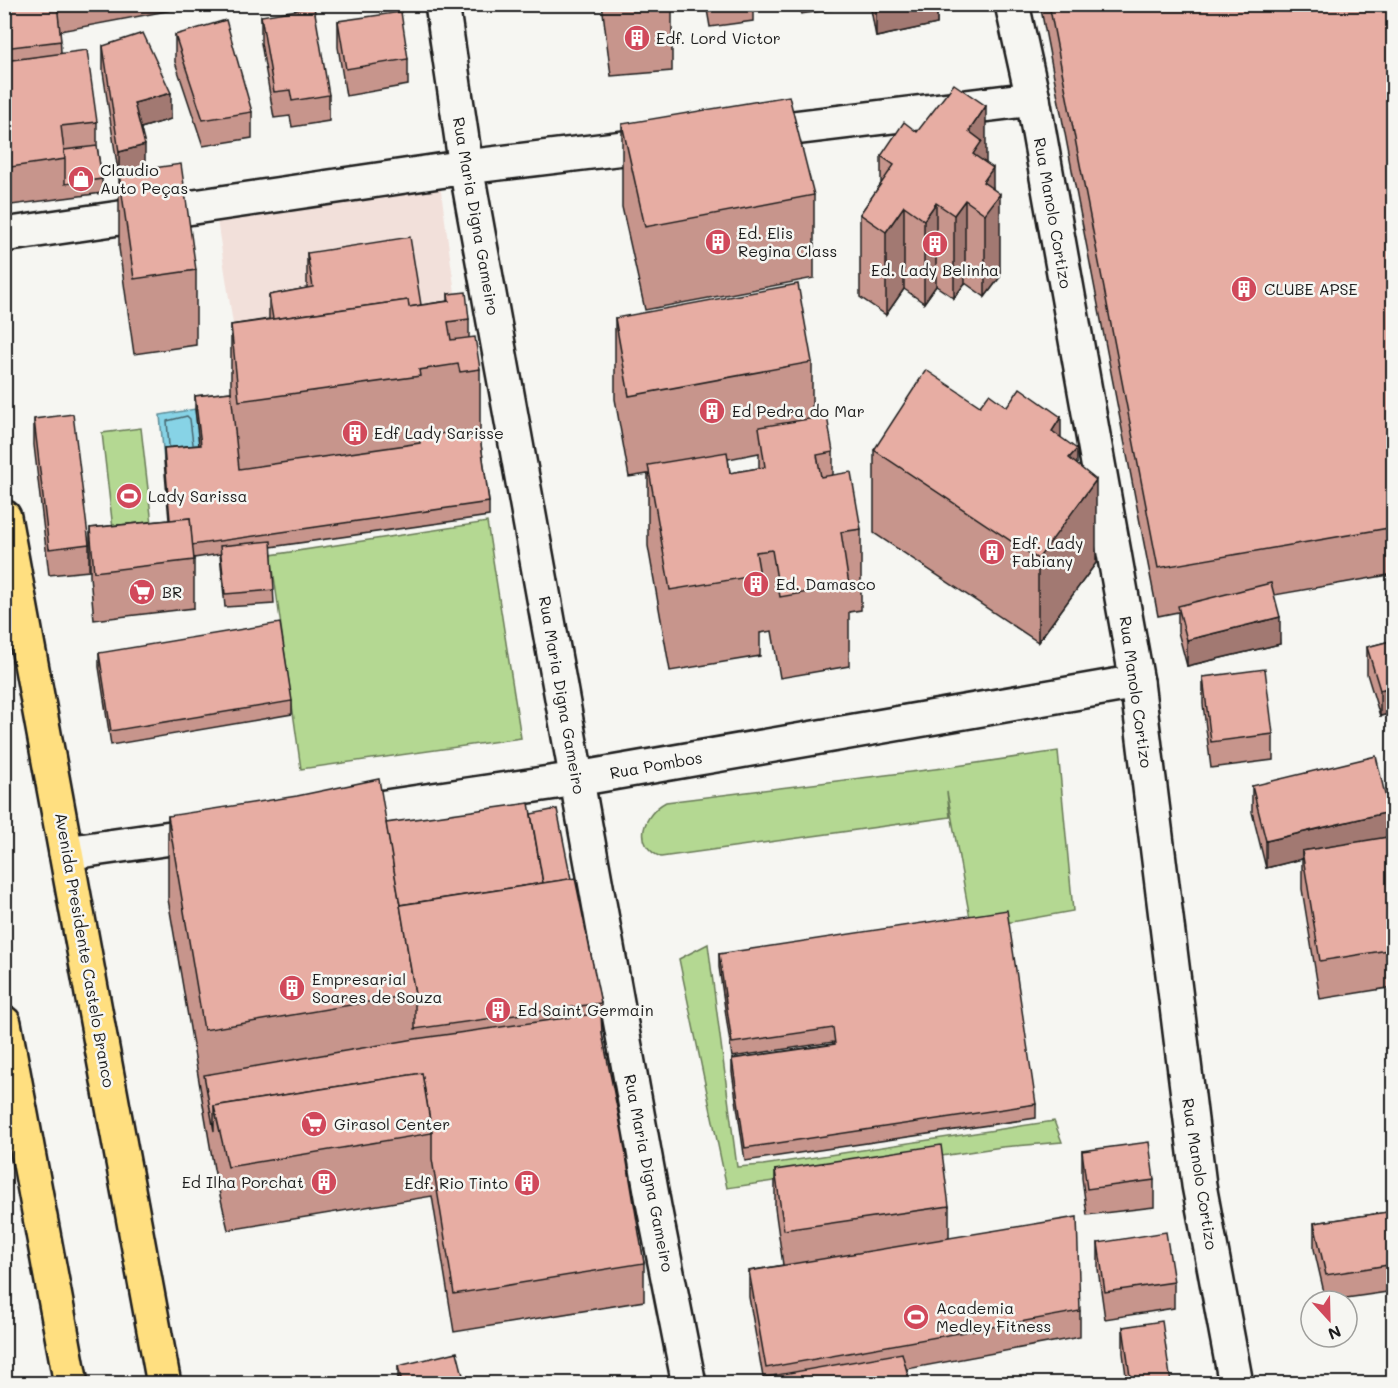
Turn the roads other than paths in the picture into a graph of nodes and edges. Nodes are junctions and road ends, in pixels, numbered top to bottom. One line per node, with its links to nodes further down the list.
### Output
1 (442, 4): 6 (street, Rua Maria Digna Gameiro)
2 (1012, 4): 3 (street, Rua Manolo Cortizo)
3 (1033, 99): 4 (street); 9 (street, Rua Manolo Cortizo)
4 (726, 136)
5 (690, 140): 6 (street)
6 (466, 167): 7 (street); 10 (street, Rua Maria Digna Gameiro)
7 (4, 235)
8 (4, 517): 13 (main road, Avenida Presidente Castelo Branco)
9 (1137, 682): 10 (street, Rua Pombos); 18 (street, Rua Manolo Cortizo)
10 (577, 779): 11 (street, Rua Pombos); 17 (street, Rua Maria Digna Gameiro)
11 (304, 819)
12 (244, 827): 13 (street)
13 (66, 853): 16 (main road, Avenida Presidente Castelo Branco)
14 (4, 1023): 15 (main road)
15 (71, 1383)
16 (164, 1383)
17 (689, 1383)
18 (1236, 1383)

